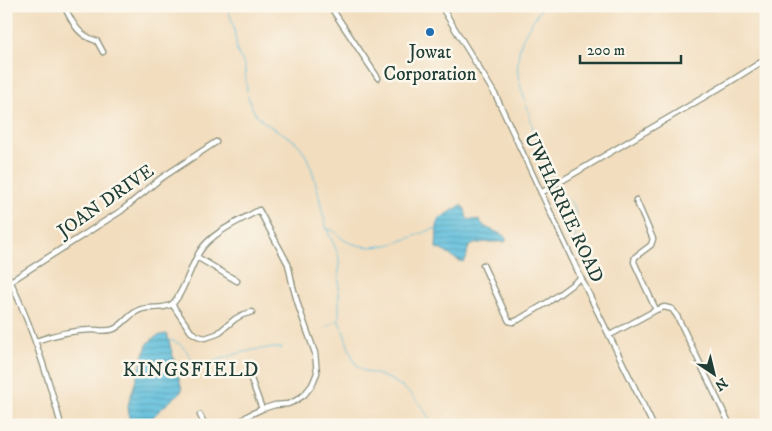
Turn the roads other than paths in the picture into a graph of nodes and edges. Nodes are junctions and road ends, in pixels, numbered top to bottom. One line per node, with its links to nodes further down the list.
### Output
1 (64, 6): 4 (street)
2 (330, 6): 6 (street)
3 (441, 6): 8 (street, UWHARRIE ROAD)
4 (103, 52)
5 (766, 59): 8 (street)
6 (378, 78)
7 (216, 142): 14 (street, JOAN DRIVE)
8 (541, 193): 13 (street, UWHARRIE ROAD)
9 (636, 200): 17 (street)
10 (197, 257): 15 (street); 16 (street); 22 (street)
11 (483, 265): 13 (street)
12 (6, 272): 14 (street)
13 (581, 278): 19 (street, UWHARRIE ROAD)
14 (11, 281): 20 (street)
15 (237, 281)
16 (172, 304): 18 (street); 20 (street)
17 (656, 310): 19 (street); 28 (street)
18 (252, 312)
19 (610, 335): 27 (street, UWHARRIE ROAD)
20 (36, 341): 24 (street)
21 (251, 379): 22 (street)
22 (262, 408): 26 (street)
23 (200, 415): 25 (street)
24 (60, 425)
25 (205, 425)
26 (236, 425)
27 (653, 425)
28 (730, 425)

